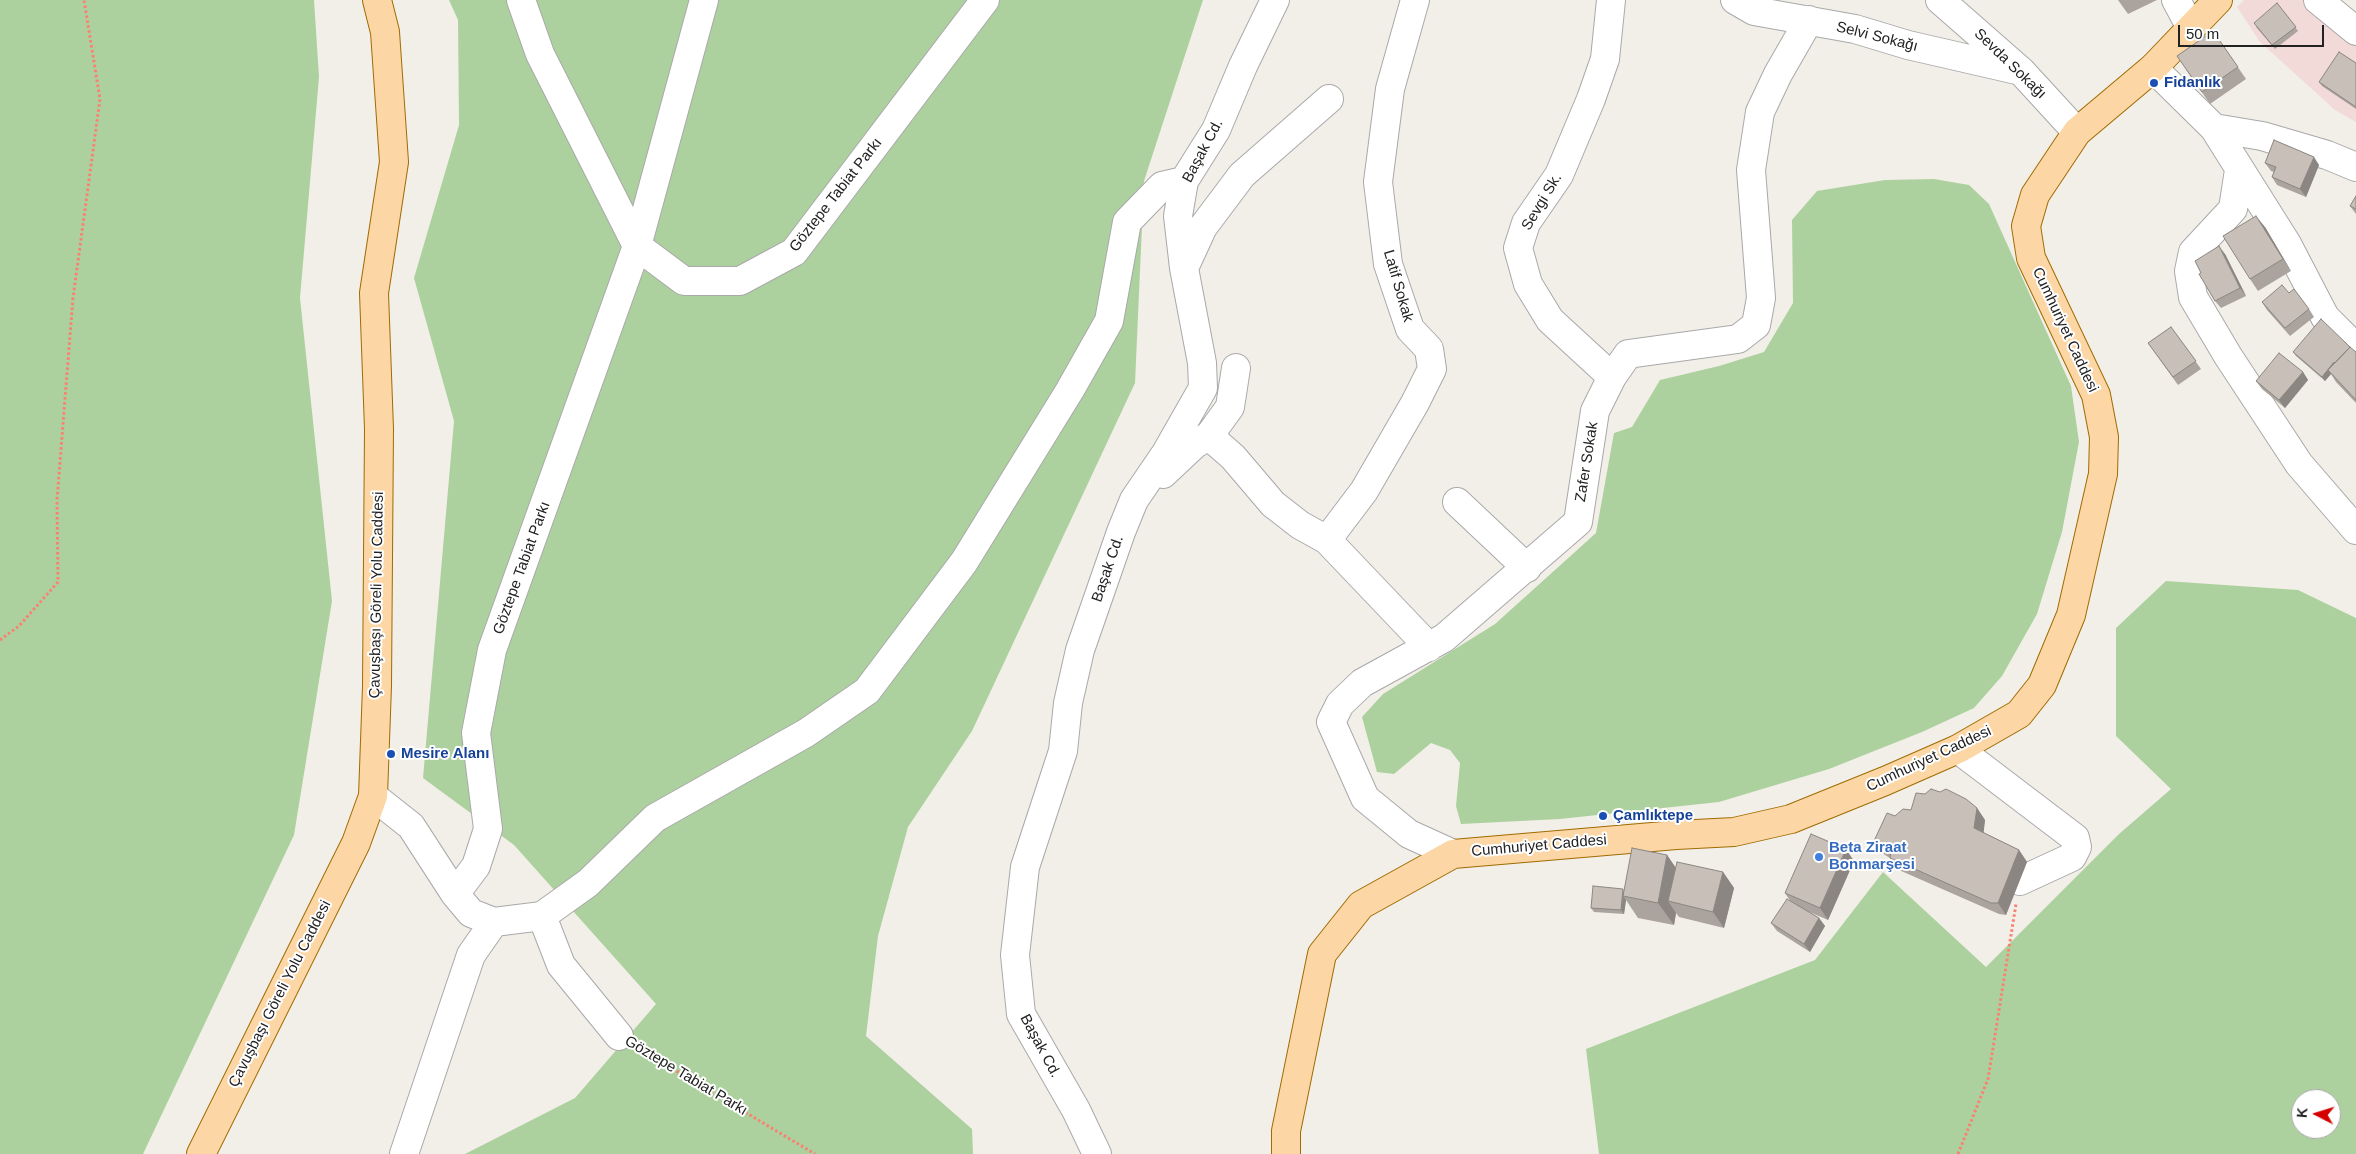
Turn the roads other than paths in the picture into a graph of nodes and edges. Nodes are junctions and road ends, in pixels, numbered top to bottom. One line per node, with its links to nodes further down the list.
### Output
1 (377, 0): 37 (main road, Çavuşbaşı Göreli Yolu Caddesi)
2 (521, 0): 24 (street, Göztepe Tabiat Parkı)
3 (704, 0): 24 (street, Göztepe Tabiat Parkı)
4 (985, 0): 24 (street, Göztepe Tabiat Parkı)
5 (1275, 0): 23 (street, Başak Cd.)
6 (1415, 0): 33 (street, Latif Sokak)
7 (1611, 0): 28 (street, Sevgi Sk.)
8 (1735, 0): 13 (street, Selvi Sokağı)
9 (1940, 0): 17 (street, Sevda Sokağı)
10 (2176, 0): 14 (street)
11 (2218, 0): 14 (main road, Cumhuriyet Caddesi)
12 (2318, 0): 15 (street)
13 (1809, 20): 17 (street, Selvi Sokağı); 28 (street, Zafer Sokak)
14 (2191, 28): 16 (main road, Cumhuriyet Caddesi)
15 (2356, 31)
16 (2153, 68): 19 (street); 20 (main road, Cumhuriyet Caddesi)
17 (2021, 71): 20 (street, Sevda Sokağı)
18 (1329, 99): 25 (street)
19 (2214, 128): 21 (street); 22 (street)
20 (2078, 132): 36 (main road, Cumhuriyet Caddesi)
21 (2356, 167)
22 (2239, 170): 26 (street); 32 (street)
23 (1184, 181): 25 (street, Başak Cd.); 41 (street)
24 (637, 246): 40 (street, Göztepe Tabiat Parkı)
25 (1184, 268): 30 (street, Başak Cd.)
26 (2356, 348)
27 (1236, 368): 29 (street)
28 (1612, 377): 34 (street, Zafer Sokak)
29 (1209, 436): 30 (street); 33 (street)
30 (1134, 500): 46 (street, Başak Cd.)
31 (1457, 502): 34 (street)
32 (2356, 530)
33 (1327, 540): 35 (street)
34 (1527, 568): 35 (street, Zafer Sokak)
35 (1429, 646): 38 (street, Zafer Sokak)
36 (1958, 748): 38 (main road, Cumhuriyet Caddesi); 39 (street)
37 (372, 796): 40 (street); 44 (main road, Çavuşbaşı Göreli Yolu Caddesi)
38 (1453, 854): 47 (main road, Cumhuriyet Caddesi)
39 (2020, 881)
40 (455, 894): 42 (street)
41 (542, 916): 42 (street); 43 (street, Göztepe Tabiat Parkı)
42 (494, 922): 45 (street)
43 (619, 1036)
44 (201, 1154)
45 (404, 1154)
46 (1097, 1154)
47 (1286, 1154)

